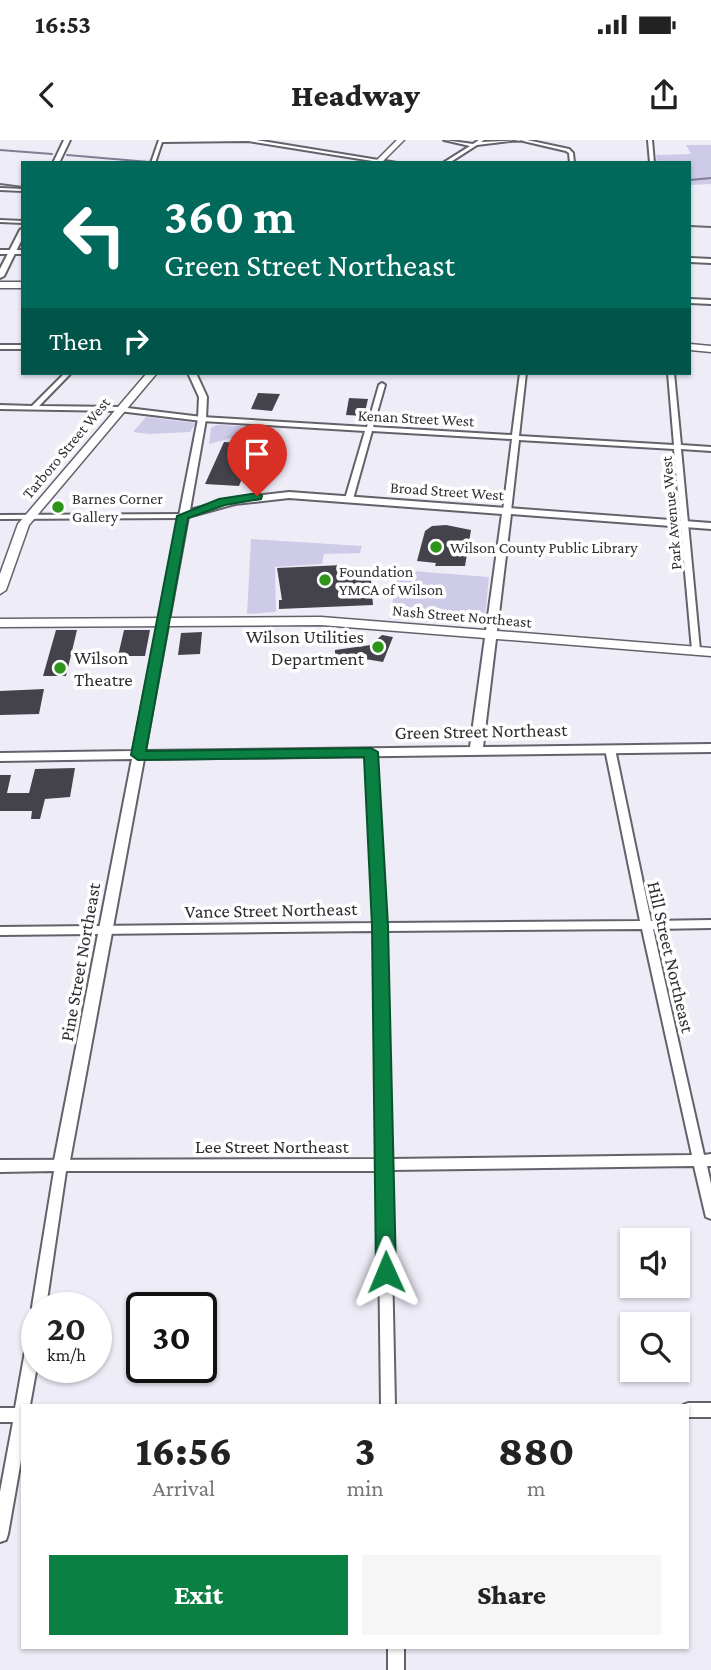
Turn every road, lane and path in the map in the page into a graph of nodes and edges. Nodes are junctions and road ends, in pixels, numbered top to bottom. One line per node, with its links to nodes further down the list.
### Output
1 (67, 140): 9 (street)
2 (401, 140): 13 (main road)
3 (446, 140): 7 (street)
4 (519, 140): 7 (street); 15 (street)
5 (650, 140): 16 (street)
6 (161, 141): 8 (street); 10 (street)
7 (477, 143): 14 (street)
8 (363, 158): 11 (street); 12 (street)
9 (57, 161)
10 (154, 161)
11 (358, 161)
12 (375, 161)
13 (380, 161)
14 (447, 161)
15 (572, 161)
16 (652, 161)
17 (0, 189): 18 (street)
18 (21, 190)
19 (0, 221): 20 (street)
20 (21, 222)
21 (21, 234): 23 (street)
22 (0, 252): 23 (street)
23 (12, 252): 24 (street); 27 (street)
24 (21, 252)
25 (691, 260): 26 (street)
26 (711, 261)
27 (0, 276)
28 (0, 285): 29 (main road)
29 (21, 285)
30 (691, 301): 31 (street)
31 (711, 302)
32 (0, 347): 33 (street)
33 (21, 347)
34 (691, 347): 35 (main road)
35 (711, 349)
36 (66, 375): 43 (street)
37 (150, 375): 44 (main road, Tarboro Street West)
38 (193, 375): 45 (street, Pine Street Northeast)
39 (523, 375): 47 (street)
40 (671, 375): 48 (street, Park Avenue West)
41 (382, 385): 46 (street)
42 (0, 407): 43 (street, Kenan Street West)
43 (34, 407): 44 (street, Kenan Street West)
44 (119, 409): 45 (street, Kenan Street West); 54 (main road, Tarboro Street West)
45 (202, 419): 46 (street, Kenan Street West); 52 (street, Pine Street Northeast)
46 (367, 430): 47 (street, Kenan Street West); 50 (street)
47 (516, 438): 48 (street, Kenan Street West); 51 (street)
48 (679, 447): 49 (street, Kenan Street West); 55 (street, Park Avenue West)
49 (711, 449)
50 (349, 499): 51 (street, Broad Street West); 52 (street, Broad Street West)
51 (507, 511): 55 (street, Broad Street West); 60 (street)
52 (183, 516): 54 (street); 59 (street, Pine Street Northeast)
53 (0, 517): 54 (street)
54 (29, 517): 57 (main road, Tarboro Street West)
55 (686, 524): 56 (street, Broad Street West); 61 (street, Park Avenue West)
56 (711, 526)
57 (0, 590)
58 (0, 623): 59 (main road, Nash Street Northeast)
59 (163, 623): 60 (main road, Nash Street Northeast); 67 (street, Pine Street Northeast)
60 (492, 634): 61 (main road, Nash Street Northeast); 65 (street)
61 (696, 650): 62 (main road, Nash Street Northeast)
62 (711, 652)
63 (711, 748): 64 (street, Green Street Northeast)
64 (610, 749): 65 (street, Green Street Northeast); 70 (street, Hill Street Northeast)
65 (476, 751): 66 (street, Green Street Northeast)
66 (371, 752): 67 (street, Green Street Northeast); 71 (street)
67 (138, 755): 68 (street, Green Street Northeast); 72 (street, Pine Street Northeast)
68 (0, 757)
69 (711, 924): 70 (street, Vance Street Northeast)
70 (646, 925): 71 (street, Vance Street Northeast); 74 (street, Hill Street Northeast)
71 (380, 926): 72 (street, Vance Street Northeast); 75 (street)
72 (105, 930): 73 (street, Vance Street Northeast); 77 (street, Pine Street Northeast)
73 (0, 931)
74 (705, 1160): 75 (street, Lee Street Northeast); 78 (street, Hill Street Northeast)
75 (384, 1165): 77 (street, Lee Street Northeast); 82 (street)
76 (0, 1166): 77 (street, Lee Street Northeast)
77 (61, 1166): 79 (street, Pine Street Northeast)
78 (711, 1213)
79 (41, 1292)
80 (27, 1383): 81 (street)
81 (23, 1404)
82 (388, 1404)
83 (21, 1410): 86 (street)
84 (689, 1410): 85 (street)
85 (711, 1410)
86 (0, 1415)
87 (21, 1416): 88 (street)
88 (0, 1534)
89 (396, 1649): 90 (street)
90 (396, 1670)

